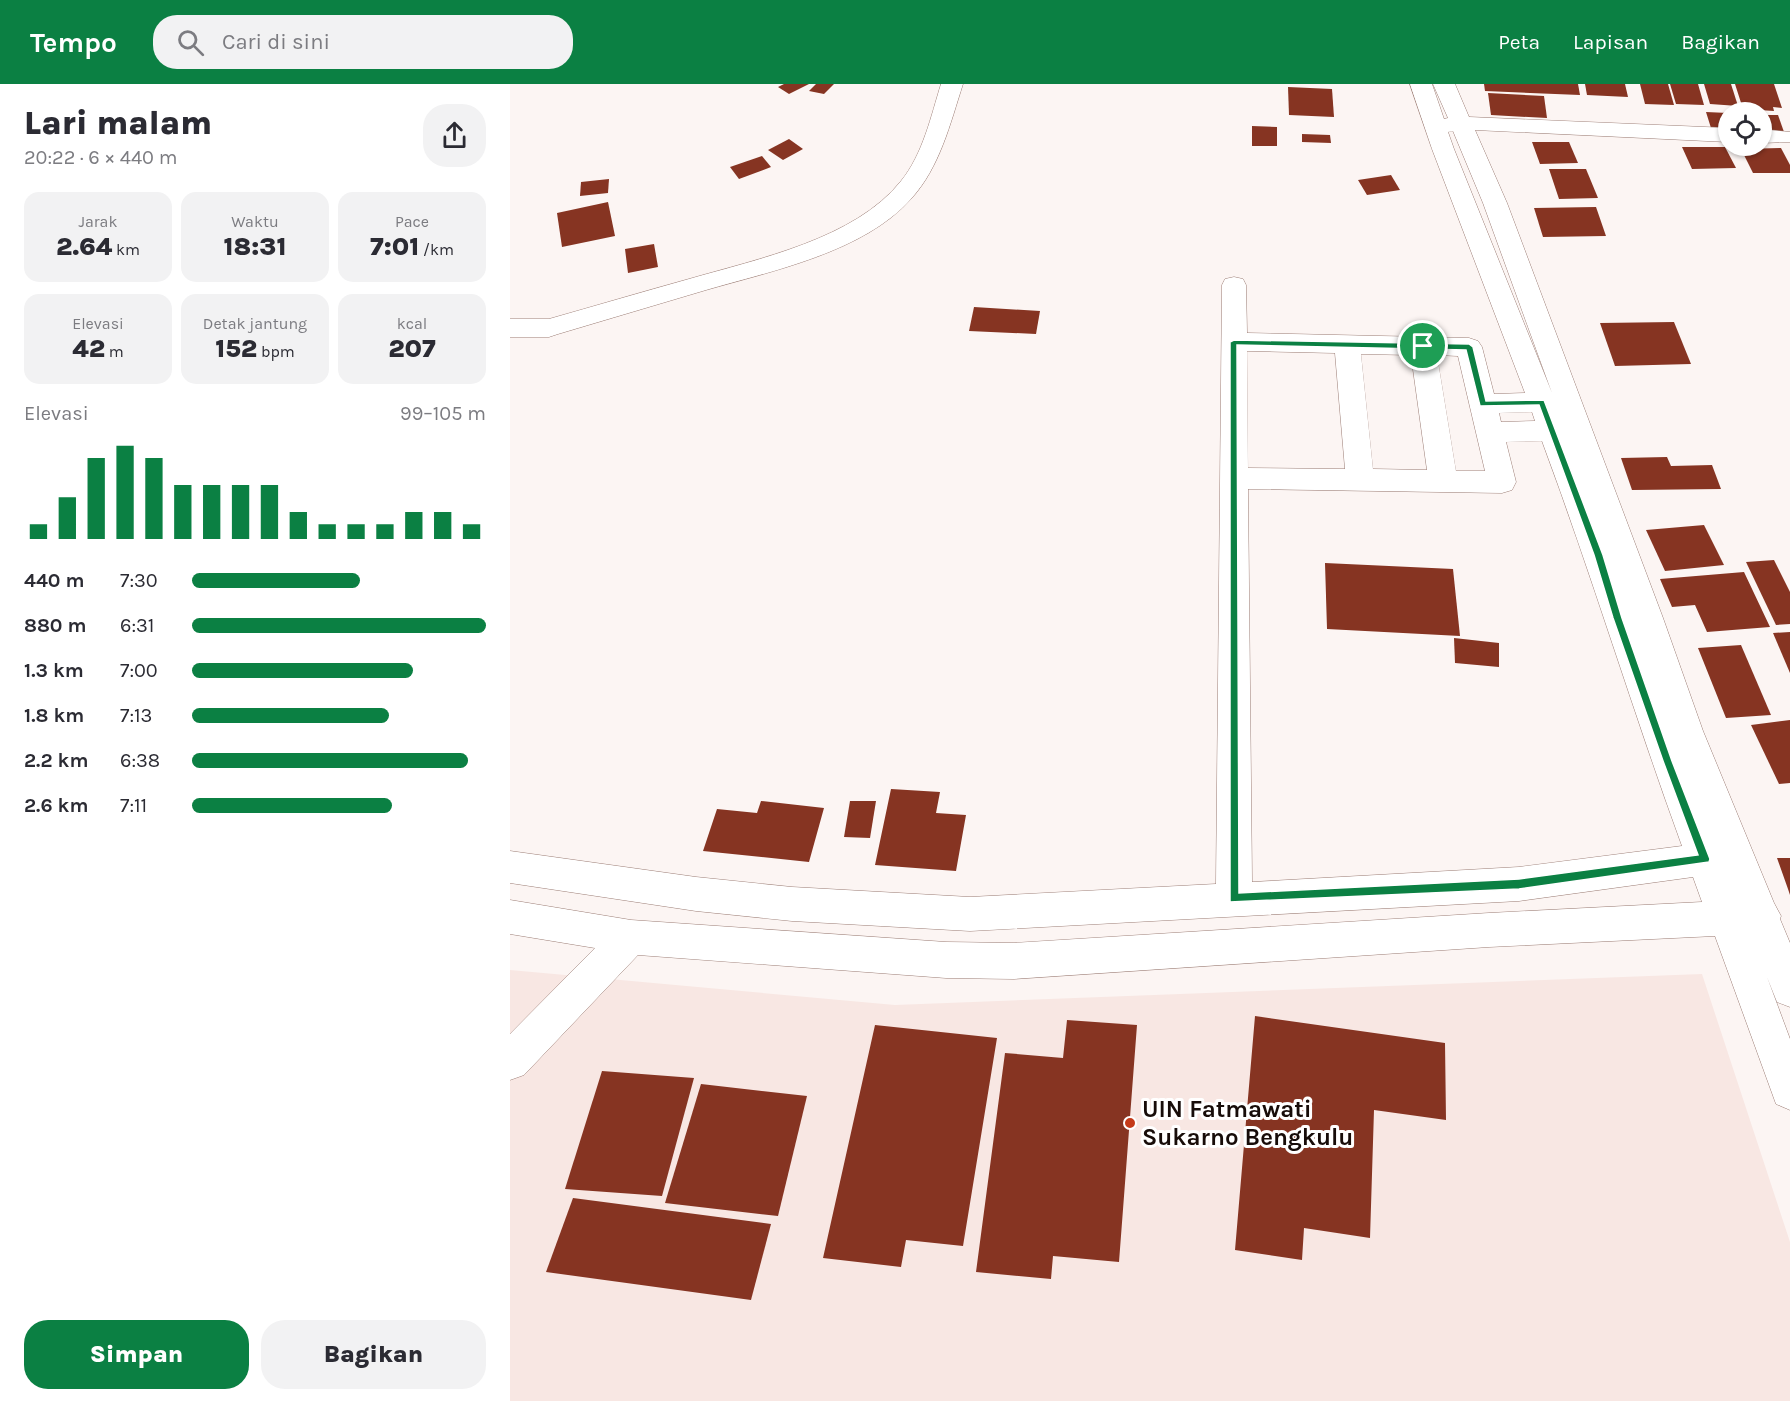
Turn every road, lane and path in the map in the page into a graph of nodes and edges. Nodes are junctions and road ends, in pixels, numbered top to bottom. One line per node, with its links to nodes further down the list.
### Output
1 (952, 84): 9 (street)
2 (1421, 84): 4 (street)
3 (1444, 84): 4 (street)
4 (1447, 125): 5 (street); 13 (street); 21 (street)
5 (1718, 135)
6 (1772, 136): 7 (street)
7 (1785, 137)
8 (1234, 285): 10 (street)
9 (510, 328)
10 (1234, 342): 11 (street); 17 (street)
11 (1347, 345): 12 (street); 18 (street)
12 (1423, 346): 14 (street); 19 (street)
13 (1542, 402): 14 (street); 15 (street)
14 (1483, 404): 16 (street)
15 (1552, 431): 16 (street); 20 (street)
16 (1490, 432): 19 (street)
17 (1234, 478): 18 (street); 25 (street)
18 (1360, 480): 19 (street)
19 (1443, 481)
20 (1618, 618): 21 (street); 22 (street)
21 (1648, 618): 26 (street)
22 (1705, 859): 24 (street); 28 (street)
23 (510, 867): 25 (street)
24 (1480, 885): 25 (street); 29 (street)
25 (1234, 898)
26 (1762, 916): 28 (street); 31 (street)
27 (510, 917): 30 (street)
28 (1725, 918): 29 (street); 33 (street)
29 (1489, 930): 30 (street)
30 (631, 937): 32 (street)
31 (1790, 988)
32 (510, 1061)
33 (1790, 1090)

